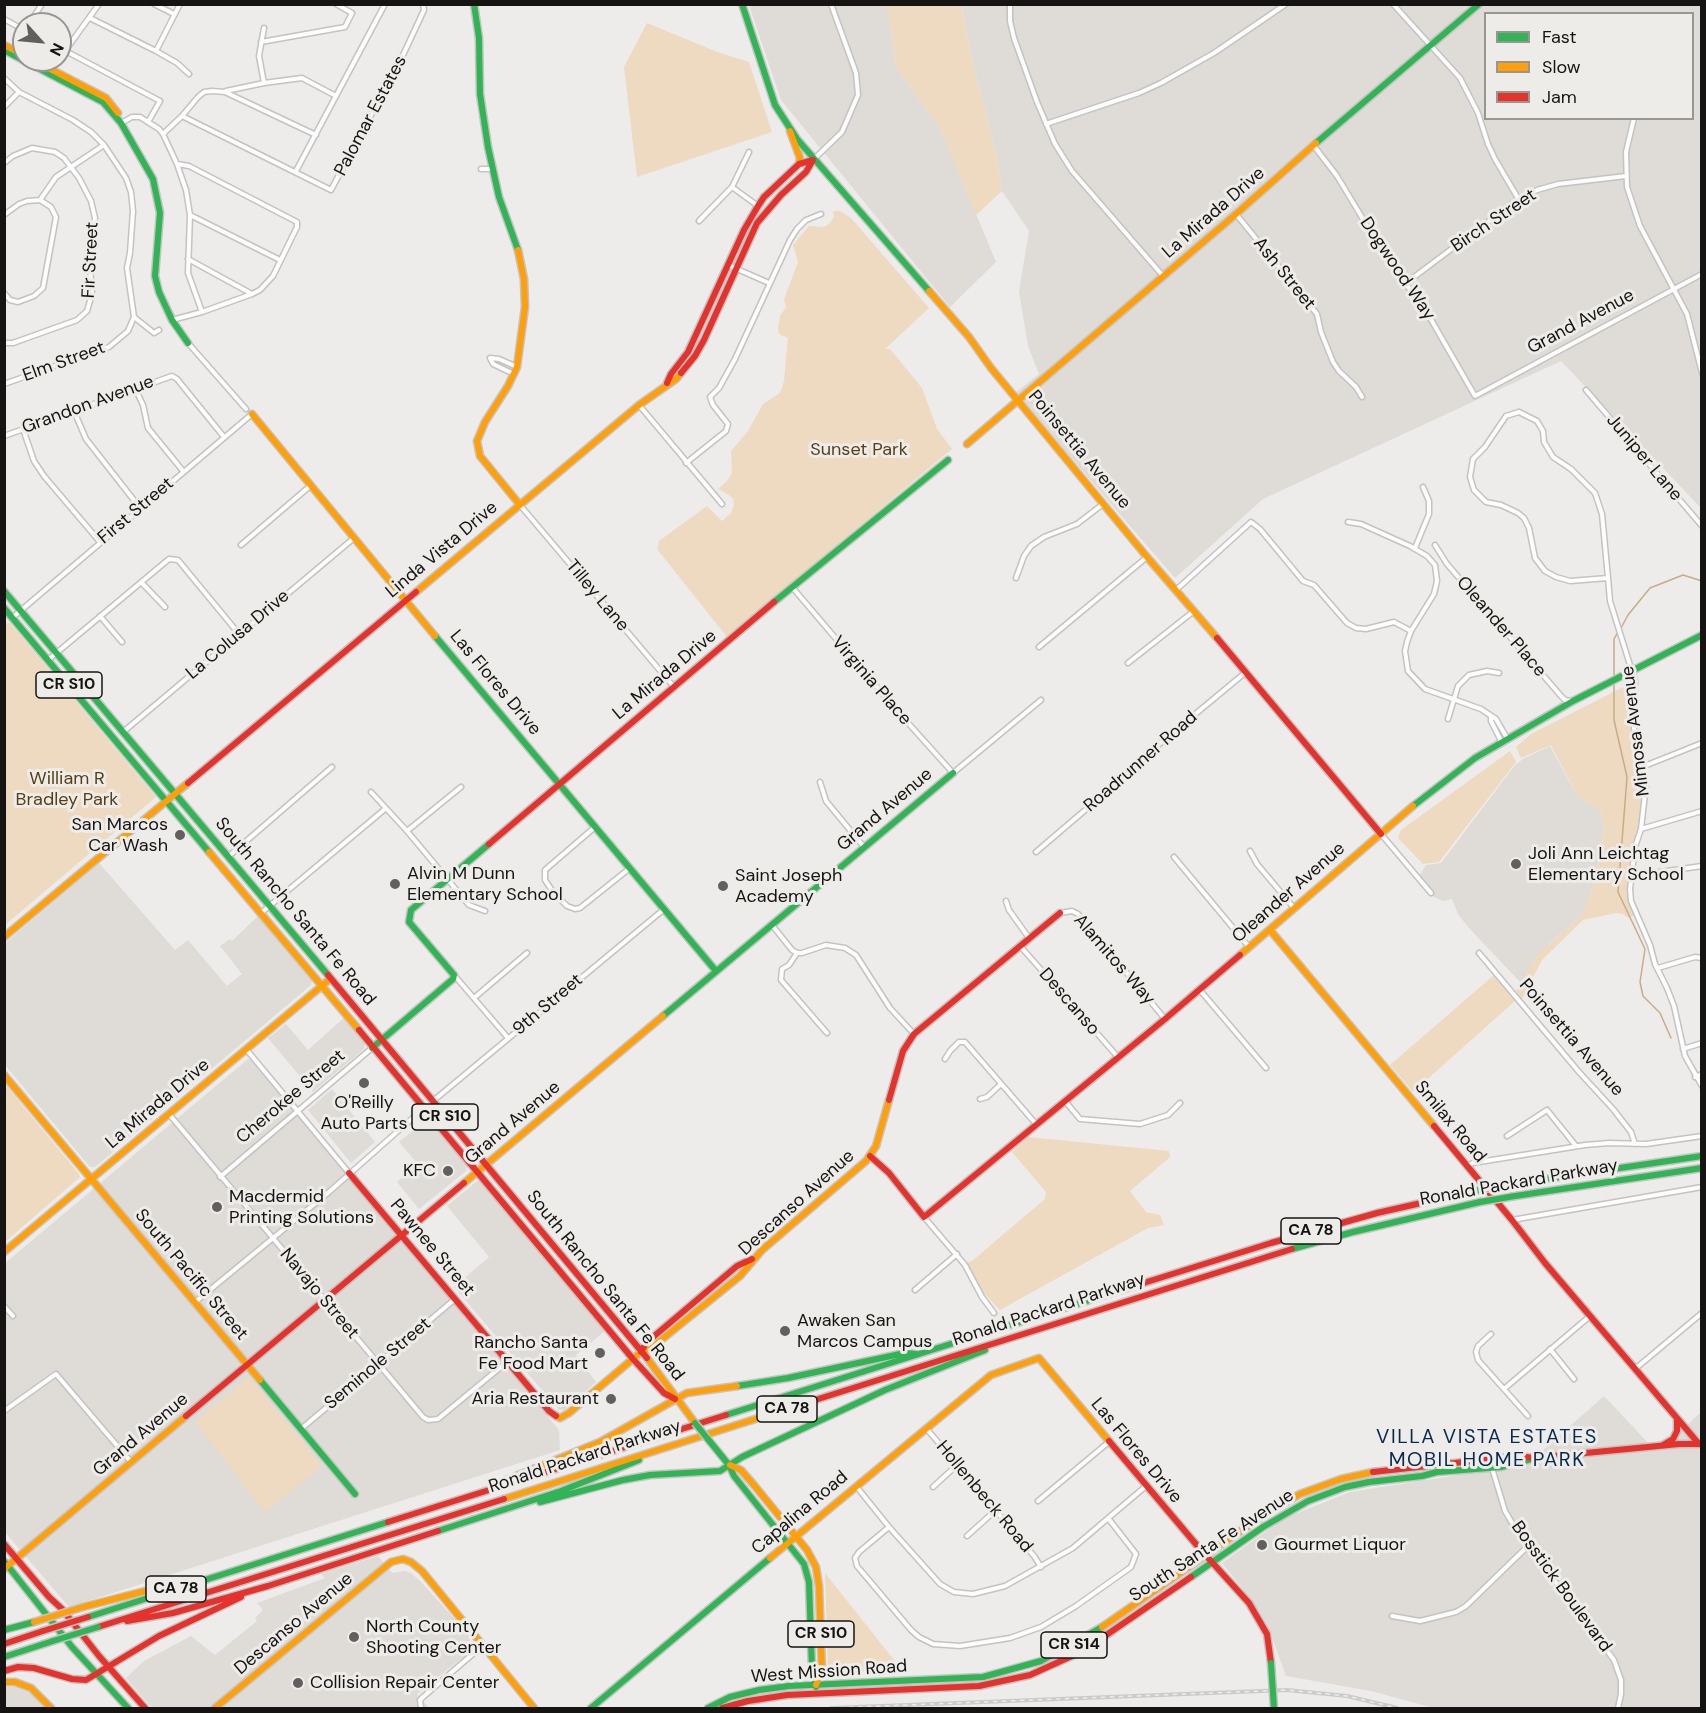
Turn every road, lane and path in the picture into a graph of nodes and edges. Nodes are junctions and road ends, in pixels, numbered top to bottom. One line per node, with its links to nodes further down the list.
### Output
1 (99, 4): 15 (street)
2 (154, 4): 14 (street)
3 (180, 4): 14 (street)
4 (385, 4): 29 (street)
5 (423, 4): 49 (street, Palomar Estates)
6 (474, 4): 48 (main road, Linda Vista Drive)
7 (742, 4): 36 (main road, Poinsettia Avenue)
8 (831, 4): 42 (street)
9 (1010, 4): 35 (street)
10 (1286, 4): 35 (street)
11 (1394, 4): 19 (street)
12 (1479, 4): 19 (main road, La Mirada Drive)
13 (338, 5): 18 (street)
14 (174, 14): 21 (street)
15 (90, 18): 17 (street); 21 (street)
16 (264, 28): 18 (street)
17 (72, 42)
18 (261, 42): 26 (street)
19 (1431, 46): 40 (main road, La Mirada Drive); 53 (street)
20 (4, 50): 34 (main road)
21 (156, 51): 24 (street)
22 (72, 55): 33 (street)
23 (56, 72): 34 (main road)
24 (189, 74)
25 (4, 78): 27 (street)
26 (264, 83): 28 (street); 29 (street)
27 (19, 92): 30 (street); 39 (street)
28 (225, 92): 31 (street); 38 (street)
29 (336, 96): 38 (street)
30 (4, 107)
31 (182, 116): 37 (street); 49 (street)
32 (1634, 120): 50 (street)
33 (148, 122): 34 (street); 37 (street)
34 (121, 123): 73 (main road)
35 (1046, 124): 65 (street)
36 (790, 130): 42 (main road, Poinsettia Avenue); 45 (main road)
37 (163, 134): 44 (street)
38 (315, 135): 49 (street)
39 (104, 145): 46 (street); 72 (street)
40 (1314, 146): 56 (main road, La Mirada Drive); 67 (street, Dogwood Way)
41 (749, 152): 51 (street)
42 (813, 160): 45 (main road); 63 (main road); 85 (main road, Poinsettia Avenue)
43 (4, 163): 46 (street, Fir Street)
44 (177, 164): 58 (street); 61 (street)
45 (799, 164): 54 (main road)
46 (71, 167): 52 (street); 75 (street, Fir Street)
47 (481, 169): 48 (street)
48 (492, 169): 77 (main road, Linda Vista Drive)
49 (296, 171)
50 (1626, 176): 53 (street, Birch Street); 68 (street)
51 (732, 187): 54 (street); 59 (street)
52 (40, 200): 57 (street); 69 (street)
53 (1519, 200): 67 (street, Birch Street)
54 (758, 206): 62 (main road)
55 (821, 214): 66 (street)
56 (1236, 214): 65 (main road, La Mirada Drive); 84 (street, Ash Street)
57 (4, 215)
58 (190, 215): 60 (street); 61 (street)
59 (699, 222)
60 (188, 259): 70 (street); 71 (street)
61 (280, 260): 70 (street)
62 (728, 265): 63 (street); 80 (main road)
63 (736, 269): 66 (street); 80 (main road)
64 (1701, 274): 68 (street, Grand Avenue)
65 (1163, 276): 85 (main road, La Mirada Drive)
66 (769, 283): 95 (street)
67 (1406, 283): 83 (street, Dogwood Way)
68 (1674, 289): 78 (street); 83 (street, Grand Avenue)
69 (4, 293)
70 (252, 294): 71 (street)
71 (202, 312): 73 (street)
72 (134, 317): 74 (street); 79 (street, Elm Street)
73 (172, 320): 76 (main road)
74 (159, 330)
75 (4, 343)
76 (188, 343): 87 (street)
77 (515, 370): 77 (street); 101 (main road, Linda Vista Drive)
78 (1701, 373)
79 (4, 384)
80 (666, 385): 86 (main road)
81 (135, 388): 88 (street, Grandon Avenue); 92 (street, Grandon Avenue); 96 (street)
82 (1586, 390): 104 (street, Juniper Lane)
83 (1475, 396)
84 (1362, 397)
85 (1018, 400): 93 (main road, La Mirada Drive); 99 (main road, Poinsettia Avenue)
86 (639, 405): 95 (street); 101 (main road)
87 (246, 409)
88 (74, 411): 90 (street, Grandon Avenue); 102 (street)
89 (252, 414): 92 (street, First Street); 97 (main road, Las Flores Drive)
90 (23, 429): 91 (street, Grandon Avenue); 106 (street)
91 (4, 436)
92 (224, 437): 96 (street, First Street)
93 (968, 444)
94 (948, 459): 114 (main road, La Mirada Drive)
95 (686, 463): 100 (street)
96 (183, 471): 102 (street, First Street)
97 (310, 486): 105 (main road, Las Flores Drive); 107 (street)
98 (1423, 487): 109 (street)
99 (1104, 503): 110 (main road, Poinsettia Avenue); 111 (street)
100 (722, 504)
101 (520, 505): 117 (main road, Linda Vista Drive); 135 (street, Tilley Lane)
102 (140, 508): 106 (street, First Street)
103 (1348, 522): 109 (street)
104 (1701, 526)
105 (354, 538): 117 (main road, Las Flores Drive); 125 (street, La Colusa Drive)
106 (100, 542): 120 (street, First Street)
107 (241, 545)
108 (1435, 545): 138 (street, Oleander Place)
109 (1415, 548): 124 (street)
110 (1147, 557): 116 (main road, Poinsettia Avenue); 128 (street)
111 (1016, 578)
112 (1608, 578): 112 (street, Mimosa Avenue); 132 (street, Mimosa Avenue)
113 (141, 582): 118 (street); 122 (street); 125 (street)
114 (792, 587): 135 (main road, La Mirada Drive); 145 (street, Virginia Place)
115 (4, 591): 120 (main road, South Rancho Santa Fe Road / CR S10)
116 (1175, 591): 121 (main road, Poinsettia Avenue); 124 (street)
117 (406, 601): 147 (main road, Las Flores Drive); 150 (main road, Linda Vista Drive)
118 (165, 607)
119 (4, 608): 123 (main road, South Rancho Santa Fe Road / CR S10)
120 (21, 610): 123 (street, First Street); 129 (main road, South Rancho Santa Fe Road / CR S10)
121 (1194, 611): 131 (street); 133 (main road, Poinsettia Avenue)
122 (100, 616): 127 (street); 129 (street)
123 (12, 618): 130 (main road, South Rancho Santa Fe Road / CR S10)
124 (1411, 631): 136 (street)
125 (239, 634): 140 (street, La Colusa Drive)
126 (1701, 635): 132 (main road, Oleander Avenue)
127 (122, 642)
128 (1039, 647)
129 (57, 653): 130 (street); 140 (main road, South Rancho Santa Fe Road / CR S10)
130 (48, 660): 151 (main road, South Rancho Santa Fe Road / CR S10)
131 (1128, 663)
132 (1632, 671): 138 (main road, Oleander Avenue); 144 (street, Mimosa Avenue)
133 (1246, 672): 157 (main road, Poinsettia Avenue); 160 (street, Roadrunner Road)
134 (1498, 672): 136 (street)
135 (674, 687): 147 (main road, La Mirada Drive)
136 (1453, 699): 139 (street); 141 (street)
137 (1041, 700): 145 (street, Grand Avenue)
138 (1573, 701): 141 (main road, Oleander Avenue)
139 (1448, 719)
140 (123, 732): 150 (main road, South Rancho Santa Fe Road / CR S10)
141 (1504, 739): 157 (main road, Oleander Avenue)
142 (1701, 743): 144 (street)
143 (332, 767): 161 (street)
144 (1642, 767): 155 (street, Mimosa Avenue)
145 (952, 773): 158 (main road, Grand Avenue)
146 (820, 782): 158 (street)
147 (560, 785): 154 (main road, Las Flores Drive); 166 (main road, La Mirada Drive)
148 (461, 786): 156 (street)
149 (371, 792): 152 (street)
150 (175, 794): 151 (main road, Linda Vista Drive); 161 (main road, South Rancho Santa Fe Road / CR S10)
151 (167, 801): 173 (main road, South Rancho Santa Fe Road / CR S10); 177 (main road, Linda Vista Drive)
152 (385, 809): 156 (street); 169 (street)
153 (1701, 811): 155 (street)
154 (595, 827): 164 (main road, Las Flores Drive); 164 (street)
155 (1641, 830): 165 (street, Mimosa Avenue)
156 (406, 831): 166 (street)
157 (1381, 834): 167 (street, Poinsettia Avenue); 170 (main road, Oleander Avenue)
158 (864, 847): 175 (main road, Grand Avenue)
159 (1250, 851): 170 (street)
160 (1036, 852)
161 (229, 856): 169 (main road, South Rancho Santa Fe Road / CR S10)
162 (1174, 857): 180 (street)
163 (1701, 866): 165 (street)
164 (630, 868): 171 (main road, Las Flores Drive)
165 (1632, 876): 185 (street, Mimosa Avenue)
166 (448, 880): 172 (street); 187 (main road, La Mirada Drive)
167 (1431, 893)
168 (1006, 901): 178 (street)
169 (270, 906): 173 (street); 188 (main road, South Rancho Santa Fe Road / CR S10)
170 (1295, 909): 176 (main road, Oleander Avenue)
171 (663, 910): 186 (main road, Las Flores Drive); 195 (street, 9th Street)
172 (484, 911)
173 (261, 913): 189 (main road, South Rancho Santa Fe Road / CR S10)
174 (1060, 913): 178 (main road, Descanso Avenue); 192 (street, Alamitos Way)
175 (772, 925): 182 (street); 186 (main road, Grand Avenue)
176 (1270, 930): 180 (main road, Oleander Avenue); 224 (main road, Smilax Road)
177 (4, 938)
178 (1029, 938): 179 (main road, Descanso Avenue)
179 (1021, 947): 194 (main road, Descanso Avenue); 201 (street, Descanso)
180 (1249, 947): 190 (main road, Oleander Avenue)
181 (527, 953): 191 (street)
182 (797, 953): 193 (street); 194 (street)
183 (1479, 953): 219 (street, Poinsettia Avenue)
184 (1701, 958): 185 (street)
185 (1658, 968): 200 (street, Mimosa Avenue)
186 (716, 972): 223 (main road, Grand Avenue)
187 (454, 975): 191 (street); 196 (main road, Cherokee Street)
188 (330, 979): 189 (main road, La Mirada Drive); 196 (main road, South Rancho Santa Fe Road / CR S10)
189 (321, 986): 198 (main road, South Rancho Santa Fe Road / CR S10); 199 (main road, La Mirada Drive)
190 (1199, 989): 192 (main road, Oleander Avenue); 203 (street)
191 (474, 998): 195 (street)
192 (1165, 1019): 201 (main road, Oleander Avenue)
193 (827, 1033)
194 (914, 1034): 221 (main road, Descanso Avenue)
195 (507, 1038): 210 (street, 9th Street)
196 (381, 1040): 198 (main road, Cherokee Street); 210 (main road, South Rancho Santa Fe Road / CR S10)
197 (1701, 1043): 200 (street)
198 (372, 1048): 213 (main road, South Rancho Santa Fe Road / CR S10); 214 (street, Cherokee Street)
199 (246, 1049): 214 (street, Pawnee Street); 215 (main road, La Mirada Drive)
200 (1683, 1049): 206 (street, Mimosa Avenue)
201 (1117, 1056): 211 (main road, Oleander Avenue)
202 (945, 1059): 207 (street)
203 (1266, 1068)
204 (1701, 1074): 206 (street)
205 (4, 1075): 229 (main road, South Pacific Street)
206 (1695, 1077): 208 (street, Mimosa Avenue)
207 (1000, 1085): 209 (street); 216 (street)
208 (1701, 1086)
209 (980, 1099)
210 (433, 1101): 223 (main road, South Rancho Santa Fe Road / CR S10)
211 (1065, 1101): 212 (street); 216 (main road, Oleander Avenue)
212 (1180, 1102)
213 (424, 1108): 226 (main road, South Rancho Santa Fe Road / CR S10); 227 (street)
214 (297, 1111): 227 (street, Pawnee Street); 228 (street, Cherokee Street)
215 (169, 1114): 228 (street, Navajo Street); 229 (main road, La Mirada Drive)
216 (1036, 1124): 232 (main road, Oleander Avenue)
217 (1508, 1136): 220 (street)
218 (1701, 1136): 219 (street)
219 (1635, 1144): 220 (street)
220 (1576, 1146): 224 (street)
221 (870, 1156): 232 (main road); 251 (main road, Descanso Avenue)
222 (1701, 1156): 252 (main road, Ronald Packard Parkway / CA 78, bridge)
223 (486, 1165): 226 (main road, Grand Avenue); 233 (main road, South Rancho Santa Fe Road / CR S10)
224 (1467, 1166): 234 (main road, Smilax Road)
225 (1701, 1168): 248 (main road, Ronald Packard Parkway / CA 78, bridge)
226 (478, 1172): 231 (main road, South Rancho Santa Fe Road / CR S10); 235 (main road, Grand Avenue)
227 (349, 1173): 235 (main road, Pawnee Street); 236 (street)
228 (220, 1177): 236 (street, Navajo Street)
229 (91, 1179): 237 (main road, La Mirada Drive); 242 (main road, South Pacific Street)
230 (1701, 1187): 234 (street)
231 (513, 1215): 233 (main road); 254 (main road, South Rancho Santa Fe Road / CR S10)
232 (924, 1217): 238 (street)
233 (532, 1220): 251 (main road, South Rancho Santa Fe Road / CR S10)
234 (1512, 1220): 247 (main road, Smilax Road)
235 (402, 1235): 240 (main road, Pawnee Street); 241 (main road, Grand Avenue)
236 (272, 1238): 241 (street, Navajo Street); 242 (street)
237 (4, 1252)
238 (957, 1254): 239 (street); 244 (street)
239 (915, 1290)
240 (455, 1299): 255 (main road, Pawnee Street); 256 (street, Seminole Street)
241 (324, 1301): 256 (street, Navajo Street); 257 (main road, Grand Avenue)
242 (195, 1303): 257 (main road, South Pacific Street)
243 (4, 1306): 246 (street)
244 (994, 1313)
245 (1701, 1313): 258 (street)
246 (13, 1316)
247 (1590, 1316): 250 (street); 258 (main road, Smilax Road)
248 (1033, 1331): 268 (main road, Ronald Packard Parkway / CA 78); 275 (main road)
249 (1491, 1334): 260 (street)
250 (1550, 1349): 259 (street); 260 (street)
251 (641, 1352): 254 (main road, Descanso Avenue); 261 (main road, South Rancho Santa Fe Road / CR S10)
252 (921, 1354): 261 (main road); 282 (main road, Ronald Packard Parkway / CA 78)
253 (1039, 1358): 266 (main road, Capalina Road); 269 (main road, Las Flores Drive)
254 (633, 1359): 261 (main road, South Rancho Santa Fe Road / CR S10); 263 (main road, Descanso Avenue)
255 (508, 1361): 256 (street, Navajo Street); 263 (main road, Pawnee Street)
256 (378, 1363): 267 (street, Seminole Street)
257 (247, 1366): 267 (main road, South Pacific Street); 273 (main road, Grand Avenue)
258 (1635, 1369): 265 (main road, Smilax Road)
259 (1574, 1379)
260 (1504, 1389): 264 (street)
261 (676, 1399): 275 (main road, CR S10, bridge); 282 (main road)
262 (4, 1411): 273 (street)
263 (549, 1411)
264 (1528, 1416)
265 (1677, 1419): 270 (main road, Smilax Road); 271 (main road)
266 (926, 1428): 274 (street, Hollenbeck Road); 277 (main road, Capalina Road)
267 (300, 1430): 280 (main road, South Pacific Street)
268 (690, 1440): 283 (main road); 300 (main road, Ronald Packard Parkway / CA 78)
269 (1110, 1442): 278 (main road, Las Flores Drive); 281 (street)
270 (1700, 1444): 271 (main road, South Santa Fe Avenue / CR S14)
271 (1661, 1446): 272 (main road, South Santa Fe Avenue / CR S14)
272 (1534, 1458): 276 (main road, South Santa Fe Avenue / CR S14); 292 (main road, South Santa Fe Avenue / CR S14)
273 (131, 1462): 293 (main road, Grand Avenue)
274 (958, 1464): 279 (street); 284 (street, Hollenbeck Road)
275 (729, 1465): 283 (main road); 287 (main road, CR S10); 289 (main road, CR S10)
276 (1492, 1467): 291 (street, Bosstick Boulevard); 295 (main road, South Santa Fe Avenue / CR S14)
277 (856, 1486): 286 (street); 287 (main road, Capalina Road)
278 (1146, 1486): 285 (street); 292 (main road, Las Flores Drive)
279 (933, 1487)
280 (355, 1494)
281 (1038, 1501)
282 (452, 1502): 294 (main road, Ronald Packard Parkway / CA 78)
283 (502, 1510): 298 (main road)
284 (996, 1510): 288 (street); 297 (street, Hollenbeck Road)
285 (1108, 1518): 286 (street); 297 (street)
286 (889, 1527): 297 (street)
287 (796, 1536): 289 (main road, Capalina Road); 310 (main road, CR S10)
288 (967, 1536)
289 (789, 1542): 310 (main road, CR S10); 319 (main road, Capalina Road)
290 (4, 1544): 293 (main road)
291 (1529, 1545): 299 (street); 323 (street, Bosstick Boulevard)
292 (1205, 1555): 295 (main road, Las Flores Drive); 308 (main road, South Santa Fe Avenue / CR S14)
293 (16, 1559): 296 (main road, Grand Avenue); 305 (main road)
294 (264, 1562): 301 (main road, bridge); 302 (main road, Ronald Packard Parkway / CA 78, bridge)
295 (1211, 1562): 311 (main road, South Santa Fe Avenue / CR S14); 322 (main road, Las Flores Drive, bridge)
296 (6, 1565): 307 (main road)
297 (1041, 1567)
298 (268, 1586): 300 (main road); 305 (main road)
299 (1392, 1616)
300 (98, 1627): 304 (main road, Ronald Packard Parkway / CA 78, bridge)
301 (4, 1630)
302 (4, 1644)
303 (482, 1646): 316 (main road, Descanso Avenue); 317 (street); 318 (main road)
304 (4, 1658)
305 (108, 1667): 307 (main road); 315 (main road)
306 (4, 1671): 307 (main road)
307 (96, 1674): 314 (main road)
308 (920, 1681): 310 (main road, West Mission Road / CR S14)
309 (4, 1682): 313 (main road)
310 (816, 1685): 312 (main road, CR S10); 320 (main road, West Mission Road / CR S14)
311 (920, 1690): 312 (main road, West Mission Road / CR S14)
312 (816, 1694): 321 (main road, West Mission Road / CR S14)
313 (51, 1708)
314 (128, 1708)
315 (145, 1708)
316 (215, 1708)
317 (421, 1708)
318 (534, 1708)
319 (591, 1708)
320 (708, 1708)
321 (722, 1708)
322 (1274, 1708)
323 (1618, 1708)

